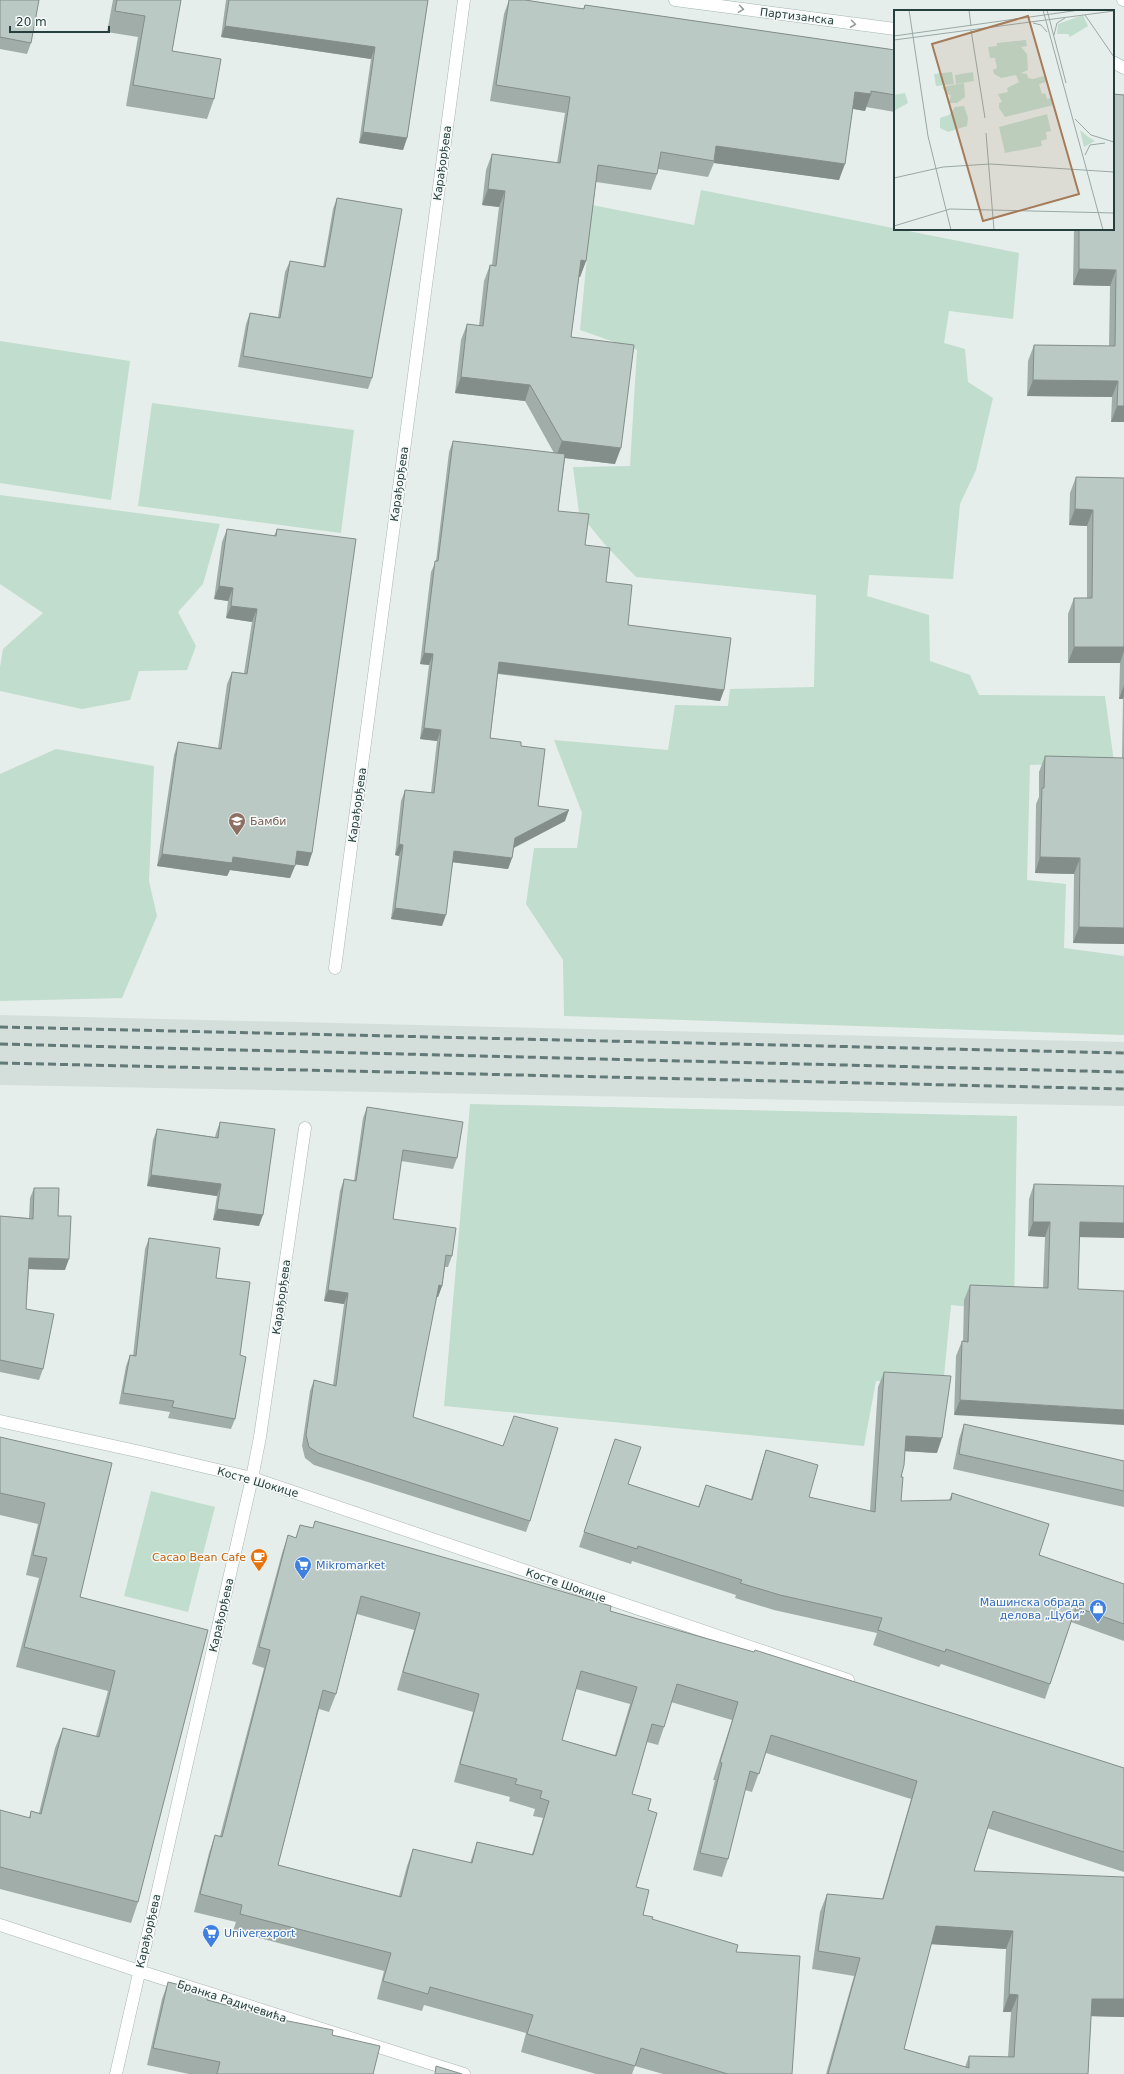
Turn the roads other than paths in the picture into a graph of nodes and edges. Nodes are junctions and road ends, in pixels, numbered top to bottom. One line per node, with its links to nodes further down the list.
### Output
1 (464, 0): 8 (street, Карађорђева)
2 (675, 0): 3 (street, Партизанска, one-way to 3)
3 (894, 29)
4 (1114, 57): 5 (street)
5 (1124, 59)
6 (1114, 63): 7 (street)
7 (1124, 68)
8 (335, 968)
9 (305, 1128): 11 (street, Карађорђева)
10 (0, 1422): 11 (street, Косте Шокице)
11 (252, 1478): 12 (street, Косте Шокице); 14 (street, Карађорђева)
12 (861, 1685)
13 (0, 1925): 14 (street, Бранка Радичевића)
14 (139, 1971): 15 (street, Карађорђева); 16 (street, Бранка Радичевића)
15 (116, 2074)
16 (464, 2074)

